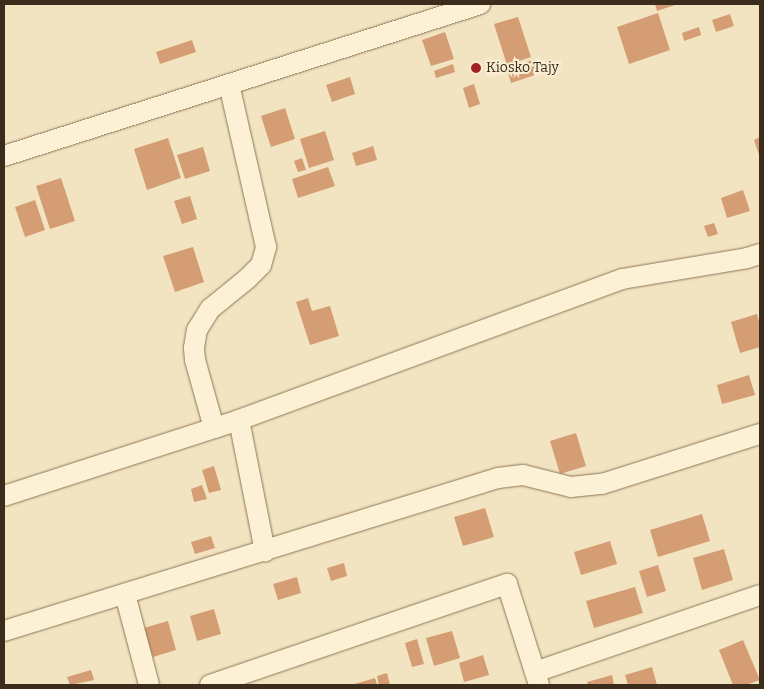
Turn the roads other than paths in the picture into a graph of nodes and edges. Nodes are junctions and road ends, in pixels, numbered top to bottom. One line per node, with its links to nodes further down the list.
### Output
1 (480, 4): 2 (street)
2 (230, 84): 3 (street); 6 (street)
3 (4, 156)
4 (760, 254): 5 (street)
5 (239, 420): 6 (street); 9 (street)
6 (214, 428): 8 (street)
7 (760, 434): 9 (street)
8 (4, 496)
9 (265, 551): 10 (street)
10 (125, 594): 12 (street); 14 (street)
11 (760, 595): 13 (street)
12 (4, 631)
13 (538, 679): 15 (street)
14 (149, 685)
15 (210, 685)

